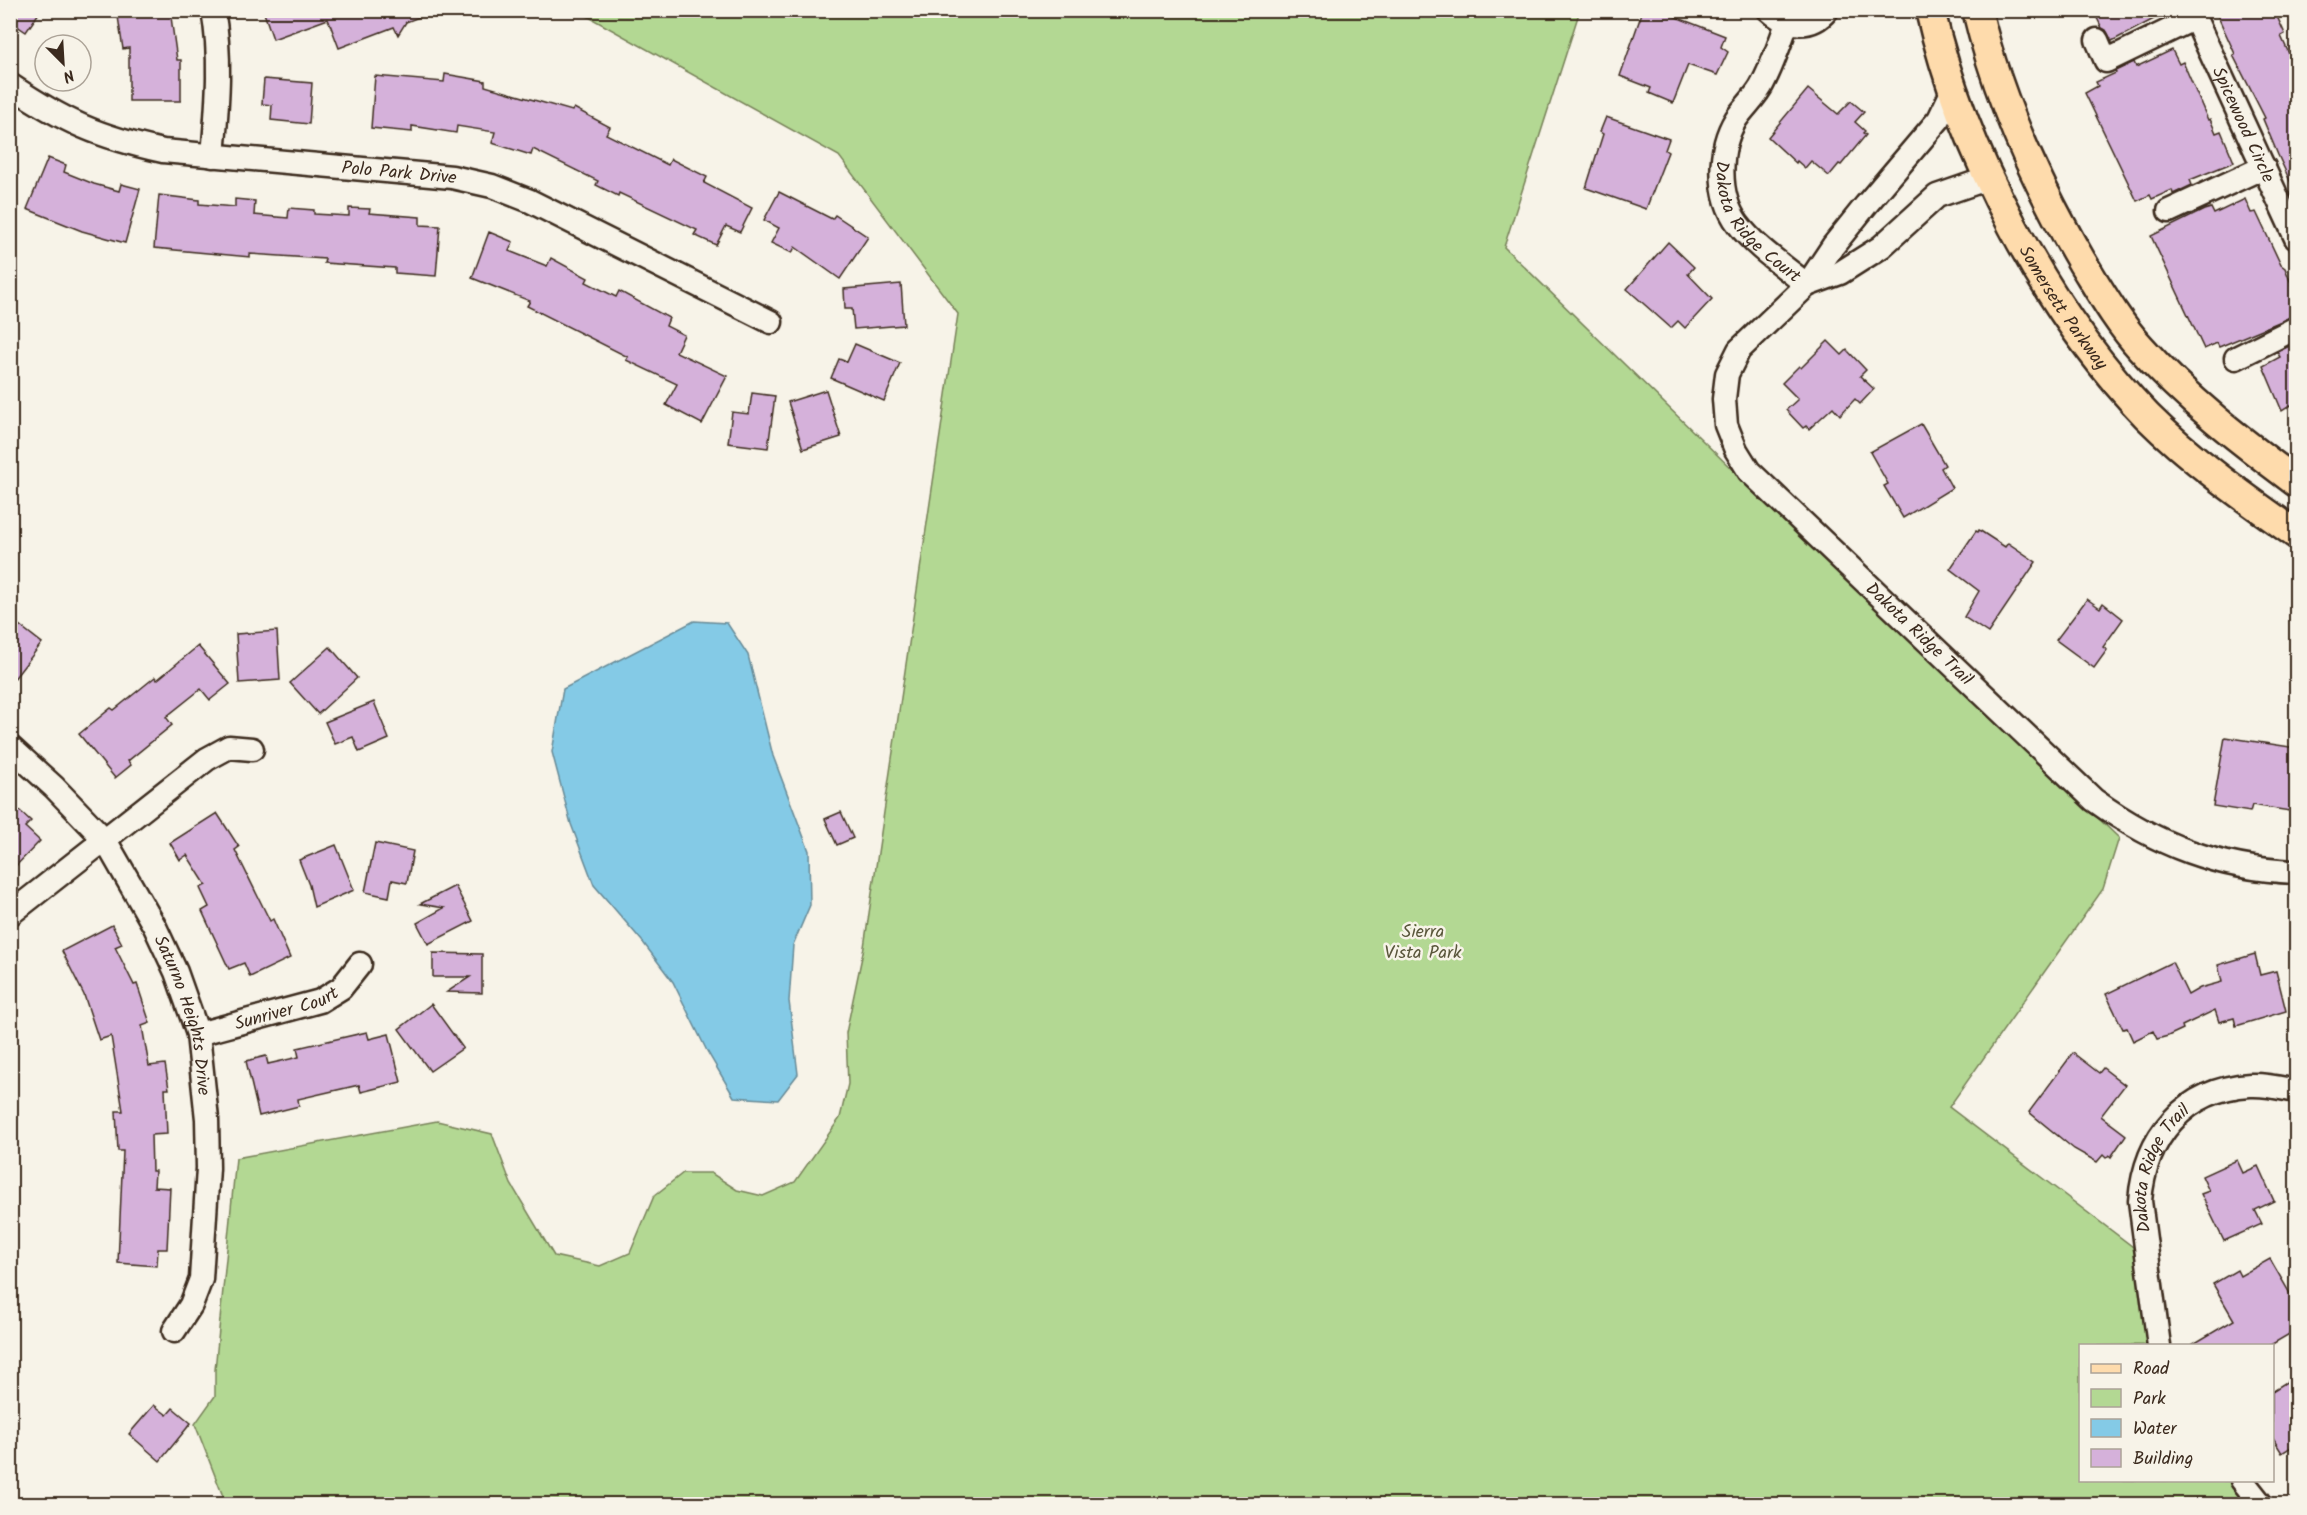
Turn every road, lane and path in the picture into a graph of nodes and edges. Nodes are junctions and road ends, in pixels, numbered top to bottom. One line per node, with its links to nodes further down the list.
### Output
1 (213, 10): 10 (street)
2 (1827, 10): 6 (street, Dakota Ridge Court)
3 (1930, 10): 9 (main road, Somersett Parkway)
4 (1977, 10): 19 (main road, Somersett Parkway)
5 (2193, 14): 7 (street); 11 (street, Spicewood Circle)
6 (1778, 17): 15 (street, Dakota Ridge Court)
7 (2097, 40)
8 (10, 85): 10 (street, Polo Park Drive)
9 (1953, 90): 12 (main road, Somersett Parkway); 15 (street, Dakota Ridge Trail)
10 (213, 156): 16 (street, Polo Park Drive)
11 (2264, 167): 13 (street); 14 (street, Spicewood Circle)
12 (1989, 178): 15 (street, Dakota Ridge Trail); 20 (main road, Somersett Parkway)
13 (2169, 211)
14 (2296, 238)
15 (1807, 285): 24 (street, Dakota Ridge Trail)
16 (771, 322)
17 (2296, 328): 18 (street)
18 (2236, 358)
19 (2296, 482)
20 (2296, 534)
21 (10, 747): 23 (street, Saturno Heights Drive)
22 (252, 748): 23 (street)
23 (105, 840): 25 (street); 27 (street, Saturno Heights Drive)
24 (2296, 872)
25 (10, 914)
26 (360, 964): 27 (street, Sunriver Court)
27 (198, 1034): 29 (street, Saturno Heights Drive)
28 (2296, 1090): 30 (street, Dakota Ridge Trail)
29 (174, 1331)
30 (2159, 1344)
31 (2244, 1482): 32 (street)
32 (2261, 1504)

